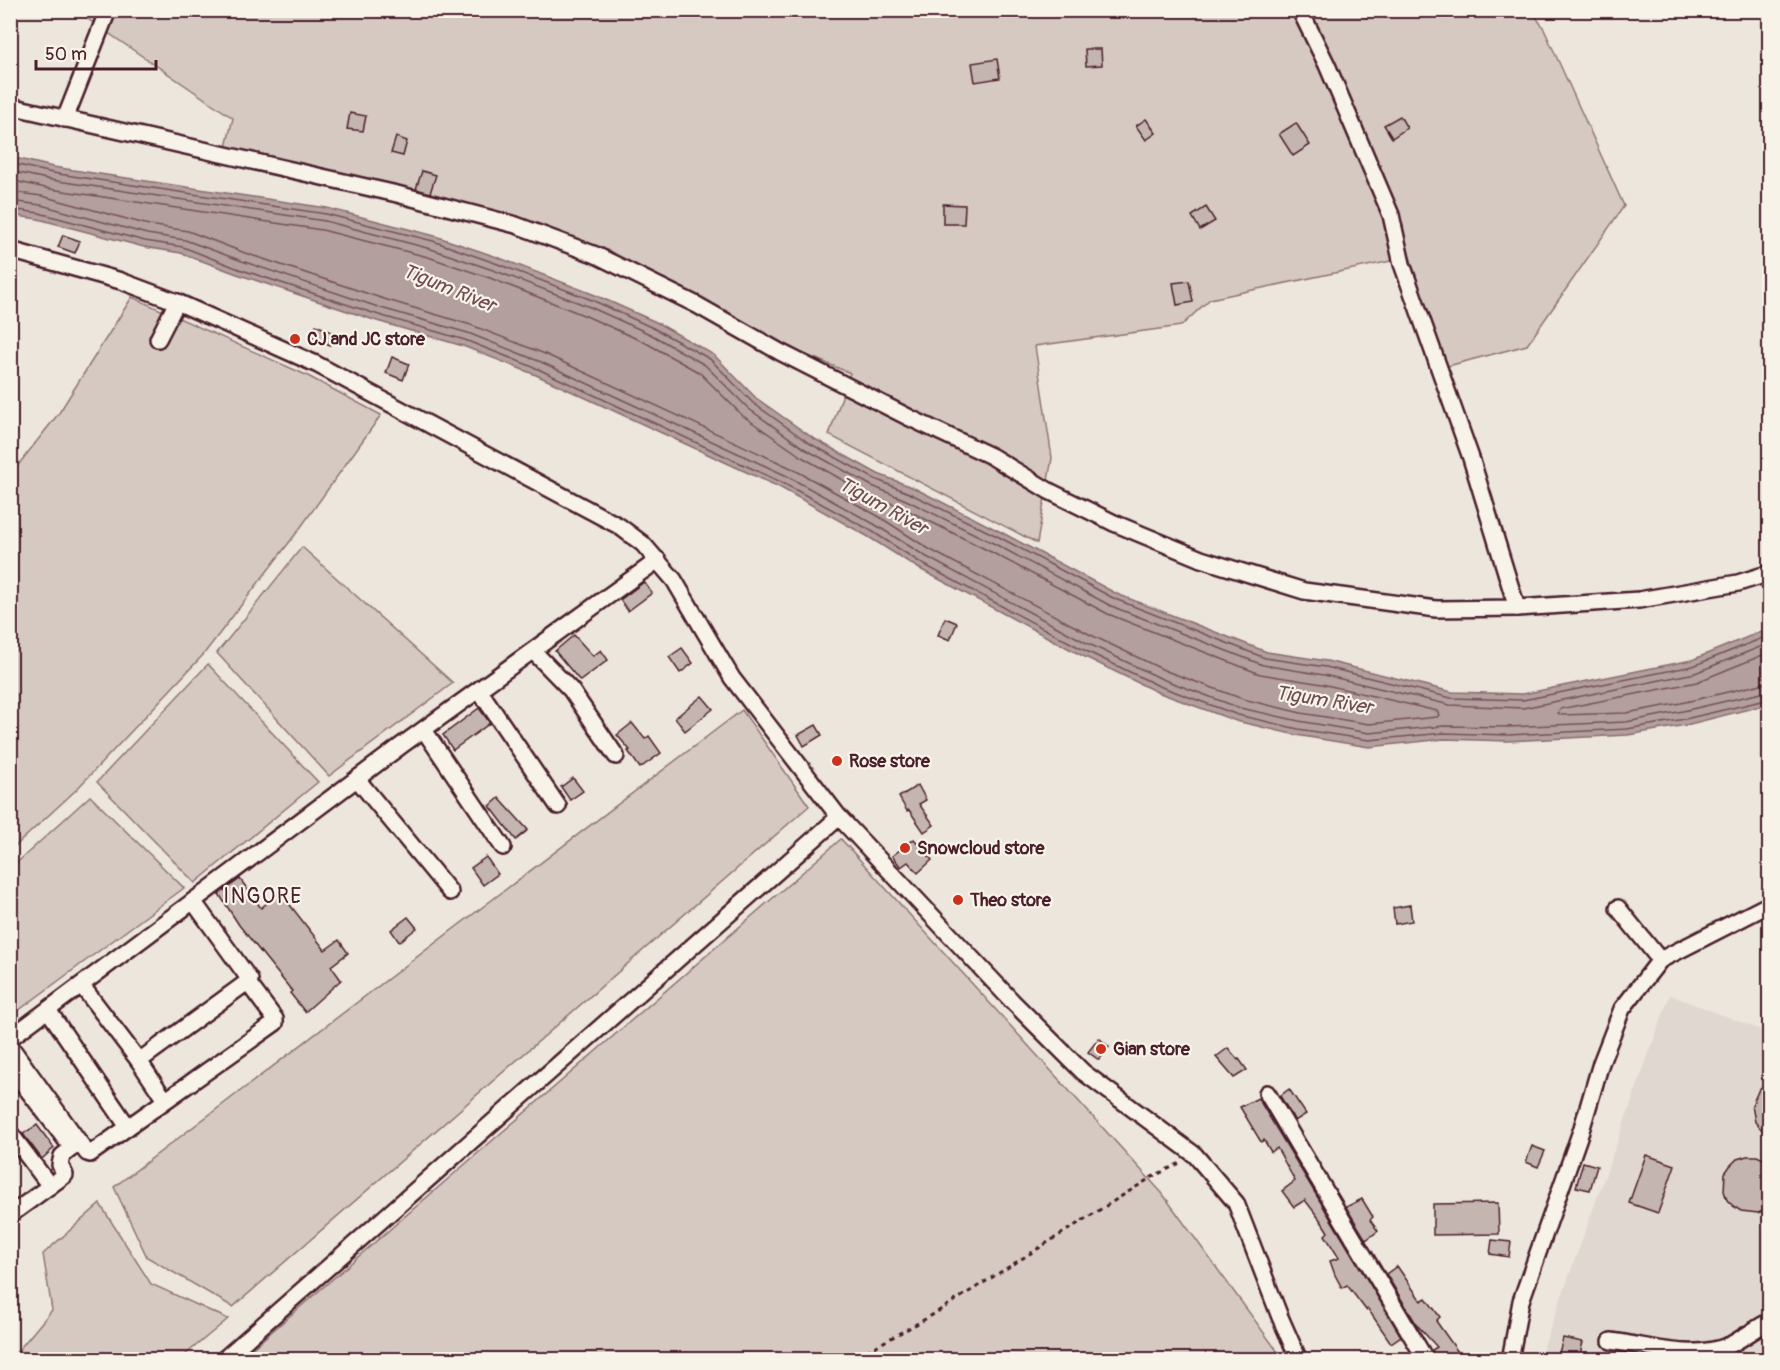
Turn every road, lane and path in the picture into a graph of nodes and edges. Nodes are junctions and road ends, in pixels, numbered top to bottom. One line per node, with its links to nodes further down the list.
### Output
1 (108, 10): 4 (street)
2 (1300, 10): 10 (street)
3 (10, 106): 4 (street)
4 (65, 118): 10 (street)
5 (10, 250): 6 (street)
6 (177, 302): 7 (street); 8 (street)
7 (158, 339)
8 (658, 560): 11 (street); 17 (street)
9 (1770, 573): 10 (street)
10 (1517, 608)
11 (533, 651): 12 (street); 14 (street)
12 (480, 690): 13 (street); 16 (street)
13 (424, 730): 15 (street); 18 (street)
14 (616, 756)
15 (357, 779): 19 (street); 20 (street)
16 (558, 806)
17 (839, 816): 35 (street); 40 (street)
18 (503, 847)
19 (450, 892)
20 (193, 901): 24 (street); 25 (street)
21 (1770, 904): 23 (street)
22 (1618, 908): 23 (street)
23 (1660, 960): 44 (street)
24 (248, 983): 29 (street); 32 (street)
25 (82, 986): 26 (street); 29 (street)
26 (48, 1010): 27 (street); 33 (street)
27 (10, 1038)
28 (10, 1046): 33 (street)
29 (139, 1061): 32 (street)
30 (10, 1067): 36 (street)
31 (1267, 1093): 43 (street)
32 (165, 1100): 33 (street)
33 (128, 1127)
34 (10, 1133): 36 (street)
35 (1195, 1155): 41 (path); 42 (street)
36 (50, 1186): 37 (street)
37 (13, 1208)
38 (1770, 1321): 39 (street)
39 (1611, 1341)
40 (223, 1359)
41 (851, 1359)
42 (1299, 1359)
43 (1426, 1359)
44 (1510, 1359)

